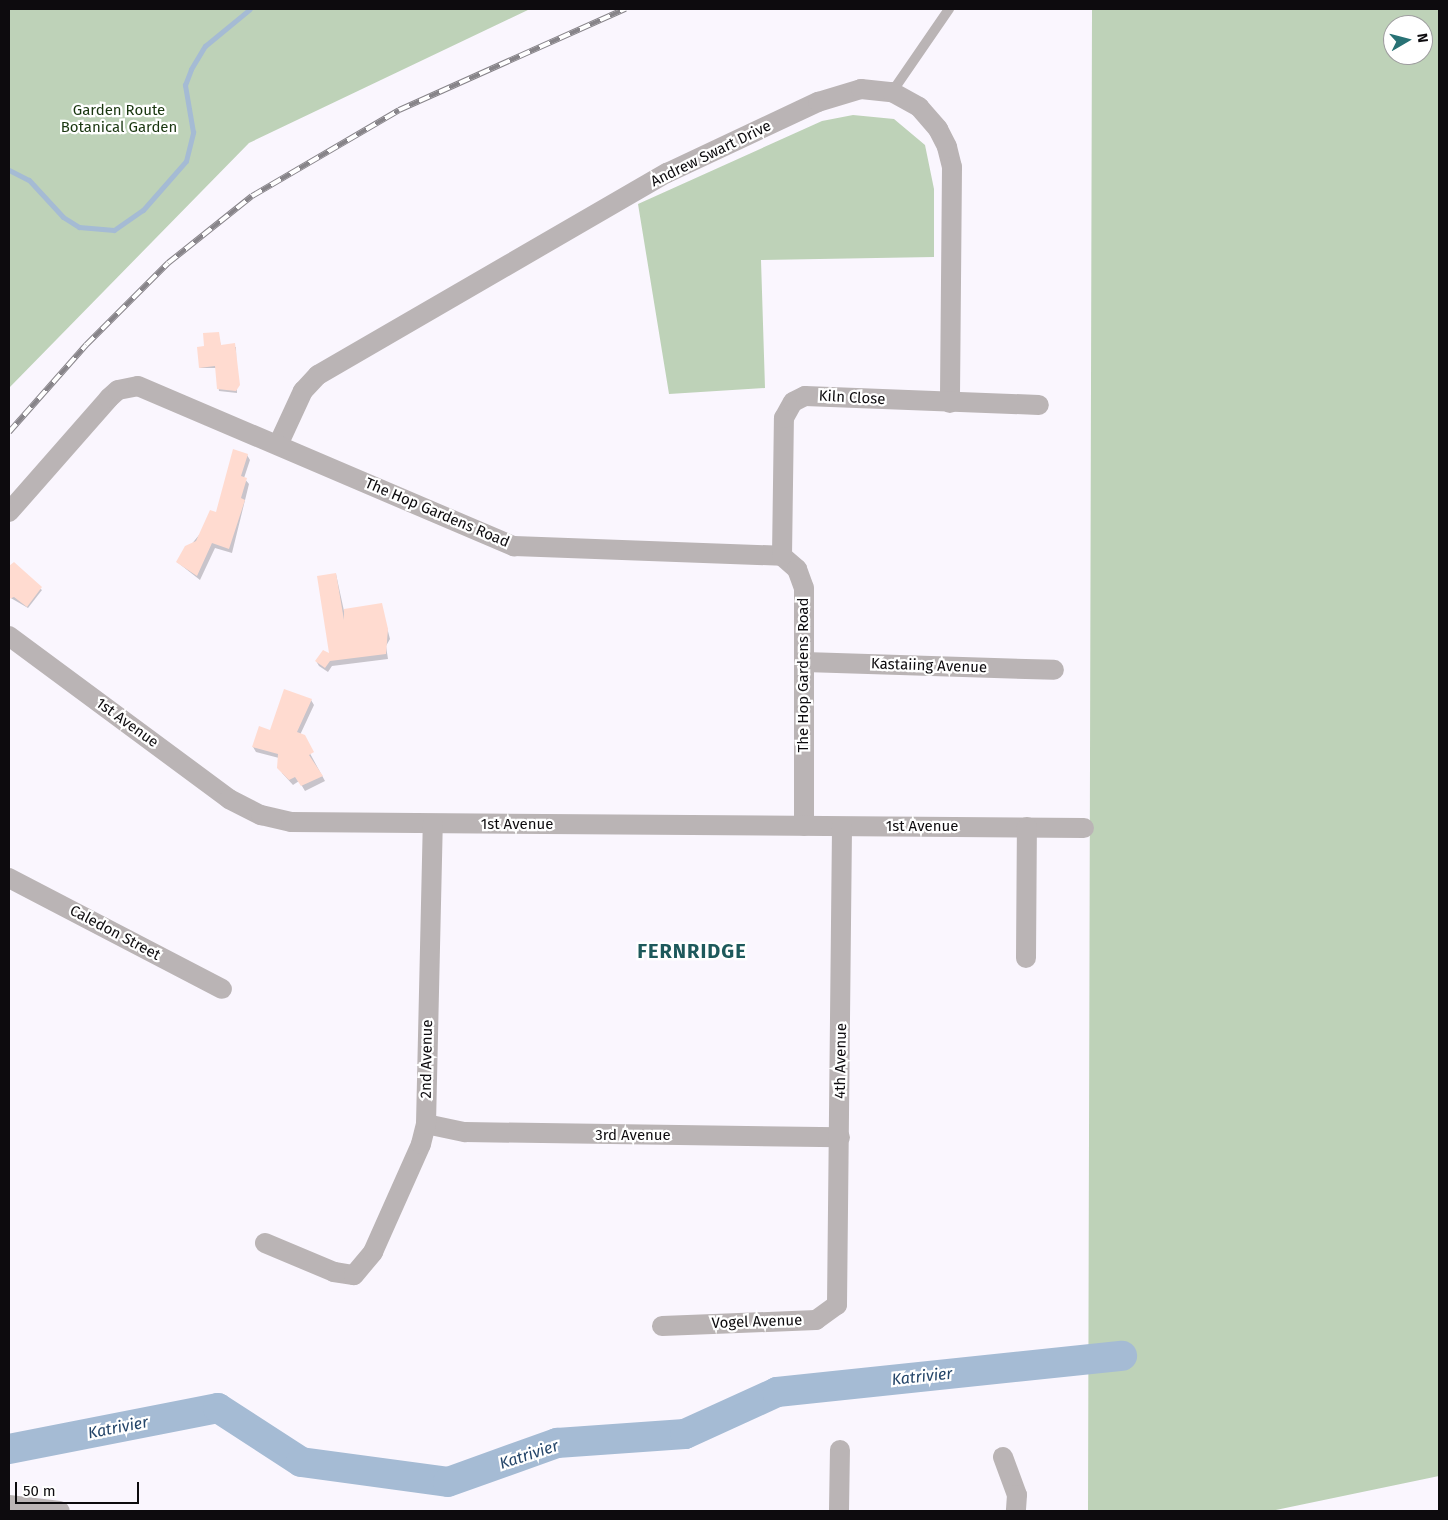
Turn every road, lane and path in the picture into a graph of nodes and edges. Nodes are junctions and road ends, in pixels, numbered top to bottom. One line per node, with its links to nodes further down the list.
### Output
1 (949, 9): 2 (lane)
2 (892, 92): 3 (street, Andrew Swart Drive); 5 (street, Andrew Swart Drive)
3 (950, 403): 4 (street, Kiln Close); 7 (street, Kiln Close)
4 (1039, 405)
5 (278, 445): 6 (street, The Hop Gardens Road); 7 (street, The Hop Gardens Road)
6 (9, 512)
7 (782, 556): 9 (street, The Hop Gardens Road)
8 (9, 636): 11 (street, 1st Avenue)
9 (805, 662): 10 (street, Kastaiing Avenue); 12 (street, The Hop Gardens Road)
10 (1054, 670)
11 (433, 824): 12 (street, 1st Avenue); 19 (street, 2nd Avenue)
12 (804, 826): 13 (street, 1st Avenue)
13 (842, 827): 14 (street, 1st Avenue); 20 (street, 4th Avenue)
14 (1027, 827): 15 (street, 1st Avenue); 17 (street)
15 (1084, 828)
16 (9, 878): 18 (street, Caledon Street)
17 (1026, 958)
18 (222, 989)
19 (426, 1124): 20 (street, 3rd Avenue); 21 (street, 2nd Avenue)
20 (840, 1137): 22 (street, 4th Avenue)
21 (265, 1243)
22 (841, 1295): 23 (street, Vogel Avenue)
23 (662, 1326)
24 (840, 1450): 28 (street)
25 (1003, 1457): 29 (street)
26 (9, 1505): 27 (street)
27 (60, 1511)
28 (840, 1511)
29 (1016, 1511)

